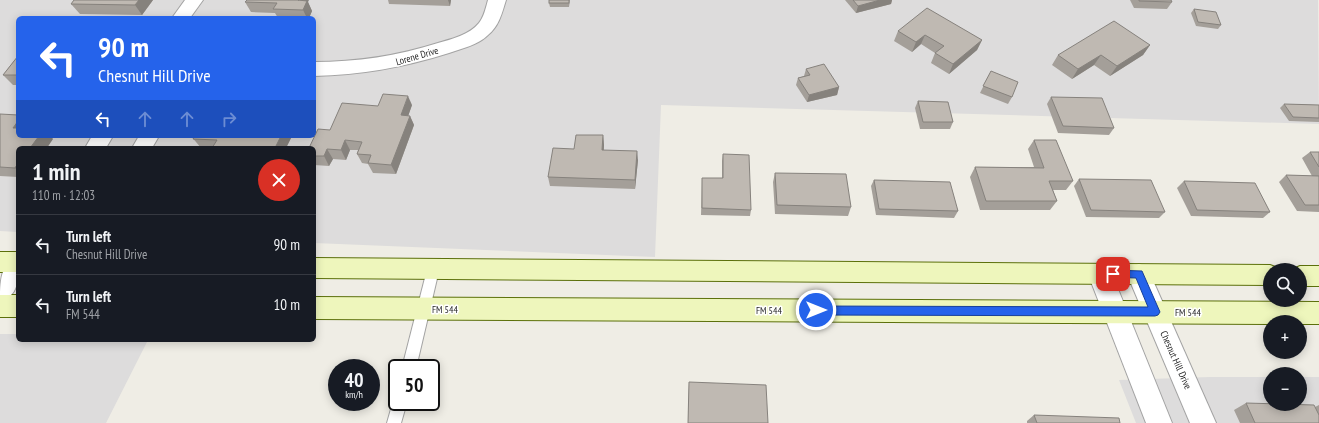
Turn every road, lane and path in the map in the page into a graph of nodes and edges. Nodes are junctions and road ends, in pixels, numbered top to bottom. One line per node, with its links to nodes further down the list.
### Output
1 (194, 0): 4 (street)
2 (200, 0): 5 (street)
3 (497, 0): 6 (street, Lorene Drive)
4 (182, 16)
5 (196, 16)
6 (316, 69)
7 (0, 262): 8 (main road)
8 (16, 263)
9 (16, 266): 17 (street)
10 (316, 268): 11 (main road)
11 (433, 270): 12 (main road); 21 (lane)
12 (1100, 274): 13 (main road); 22 (street)
13 (1139, 274): 14 (main road); 23 (street, Chesnut Hill Drive)
14 (1263, 275)
15 (1307, 276): 16 (main road)
16 (1319, 276)
17 (0, 292)
18 (0, 306): 19 (main road)
19 (16, 306)
20 (316, 308): 21 (main road, FM 544)
21 (424, 308): 22 (main road, FM 544); 25 (lane)
22 (1115, 312): 23 (main road, FM 544); 28 (street)
23 (1155, 312): 24 (main road, FM 544); 29 (street, Chesnut Hill Drive)
24 (1319, 313)
25 (411, 359)
26 (397, 411): 27 (lane)
27 (394, 423)
28 (1159, 423)
29 (1203, 423)

